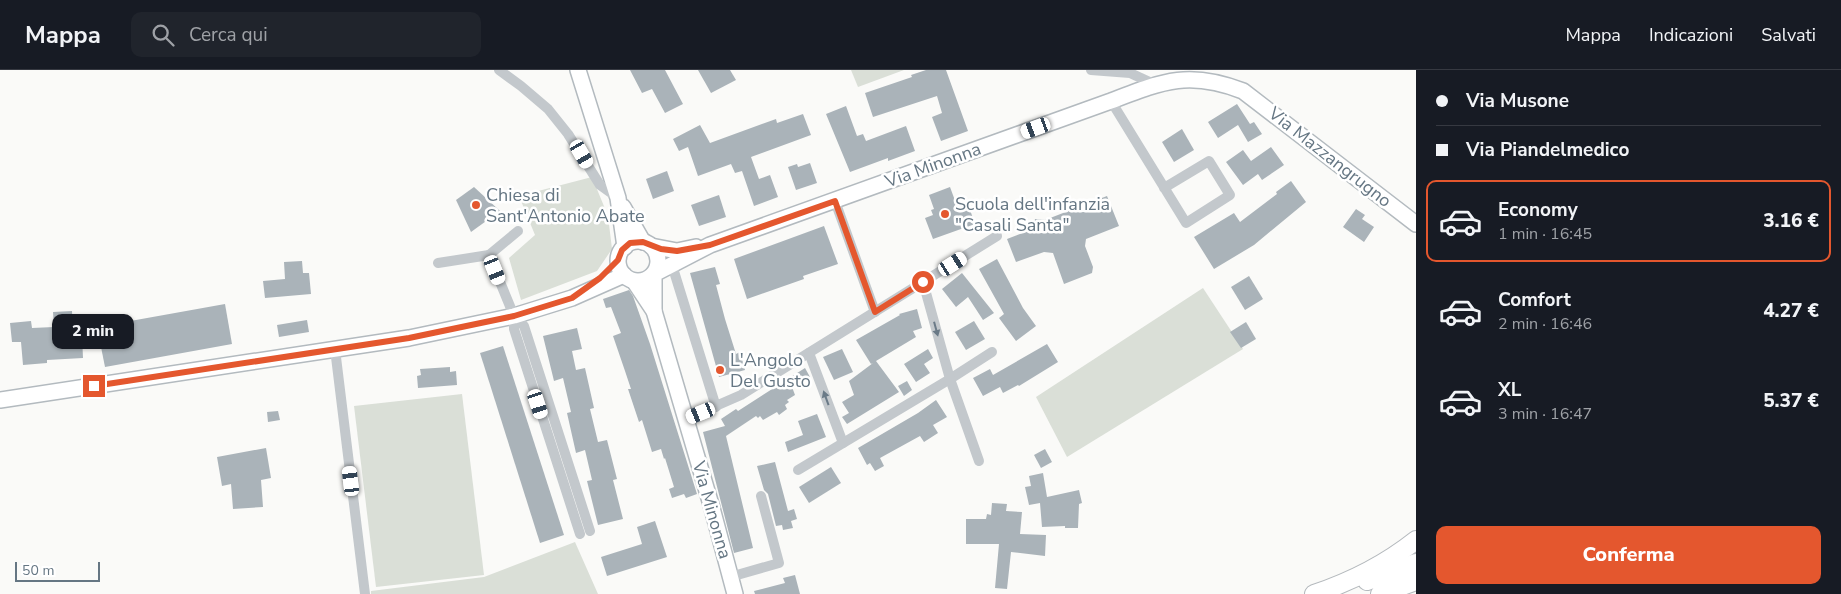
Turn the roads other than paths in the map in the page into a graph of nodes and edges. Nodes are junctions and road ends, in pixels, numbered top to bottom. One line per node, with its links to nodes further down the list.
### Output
1 (499, 70): 8 (street)
2 (578, 70): 8 (main road, Via Minonna)
3 (1091, 70): 4 (street)
4 (1154, 84): 5 (main road, Via Minonna); 6 (main road, Via Minonna)
5 (1243, 91): 10 (main road, Via Mazzangrugno)
6 (1110, 101): 7 (street); 9 (main road, Via Minonna)
7 (1164, 188): 7 (street)
8 (618, 198): 13 (main road, Via Minonna); 15 (main road, Via Minonna)
9 (835, 201): 14 (main road, Via Minonna); 24 (street)
10 (1416, 224)
11 (518, 231): 16 (street)
12 (997, 236): 21 (street)
13 (647, 244): 14 (main road, Via Minonna); 15 (main road, Via Minonna); 19 (main road, Via Minonna)
14 (710, 245): 18 (main road, Via Minonna)
15 (622, 253): 20 (main road, Via Minonna); 22 (main road)
16 (489, 255): 17 (street); 25 (street)
17 (438, 263)
18 (672, 265): 19 (main road, Via Minonna); 31 (street)
19 (654, 274): 20 (main road, Via Minonna); 23 (main road, Via Minonna)
20 (629, 278): 22 (main road); 23 (main road, Via Minonna)
21 (923, 282): 24 (street); 29 (street, one-way to 29)
22 (572, 298): 25 (main road)
23 (654, 311): 32 (main road, Via Minonna)
24 (875, 312): 27 (street)
25 (514, 316): 26 (main road); 37 (street)
26 (335, 349): 30 (main road); 42 (street)
27 (809, 352): 31 (street); 33 (street, one-way to 27)
28 (992, 352): 29 (street)
29 (950, 379): 33 (street); 34 (street)
30 (0, 400)
31 (716, 407): 32 (street)
32 (686, 419): 40 (main road, Via Minonna)
33 (842, 442): 35 (street)
34 (979, 461)
35 (798, 470)
36 (761, 496): 40 (street)
37 (585, 533)
38 (1416, 540): 44 (highway)
39 (1416, 563): 45 (highway)
40 (730, 577): 43 (main road, Via Minonna)
41 (1416, 581): 46 (highway)
42 (365, 594)
43 (735, 594)
44 (1314, 594)
45 (1328, 594)
46 (1380, 594)

